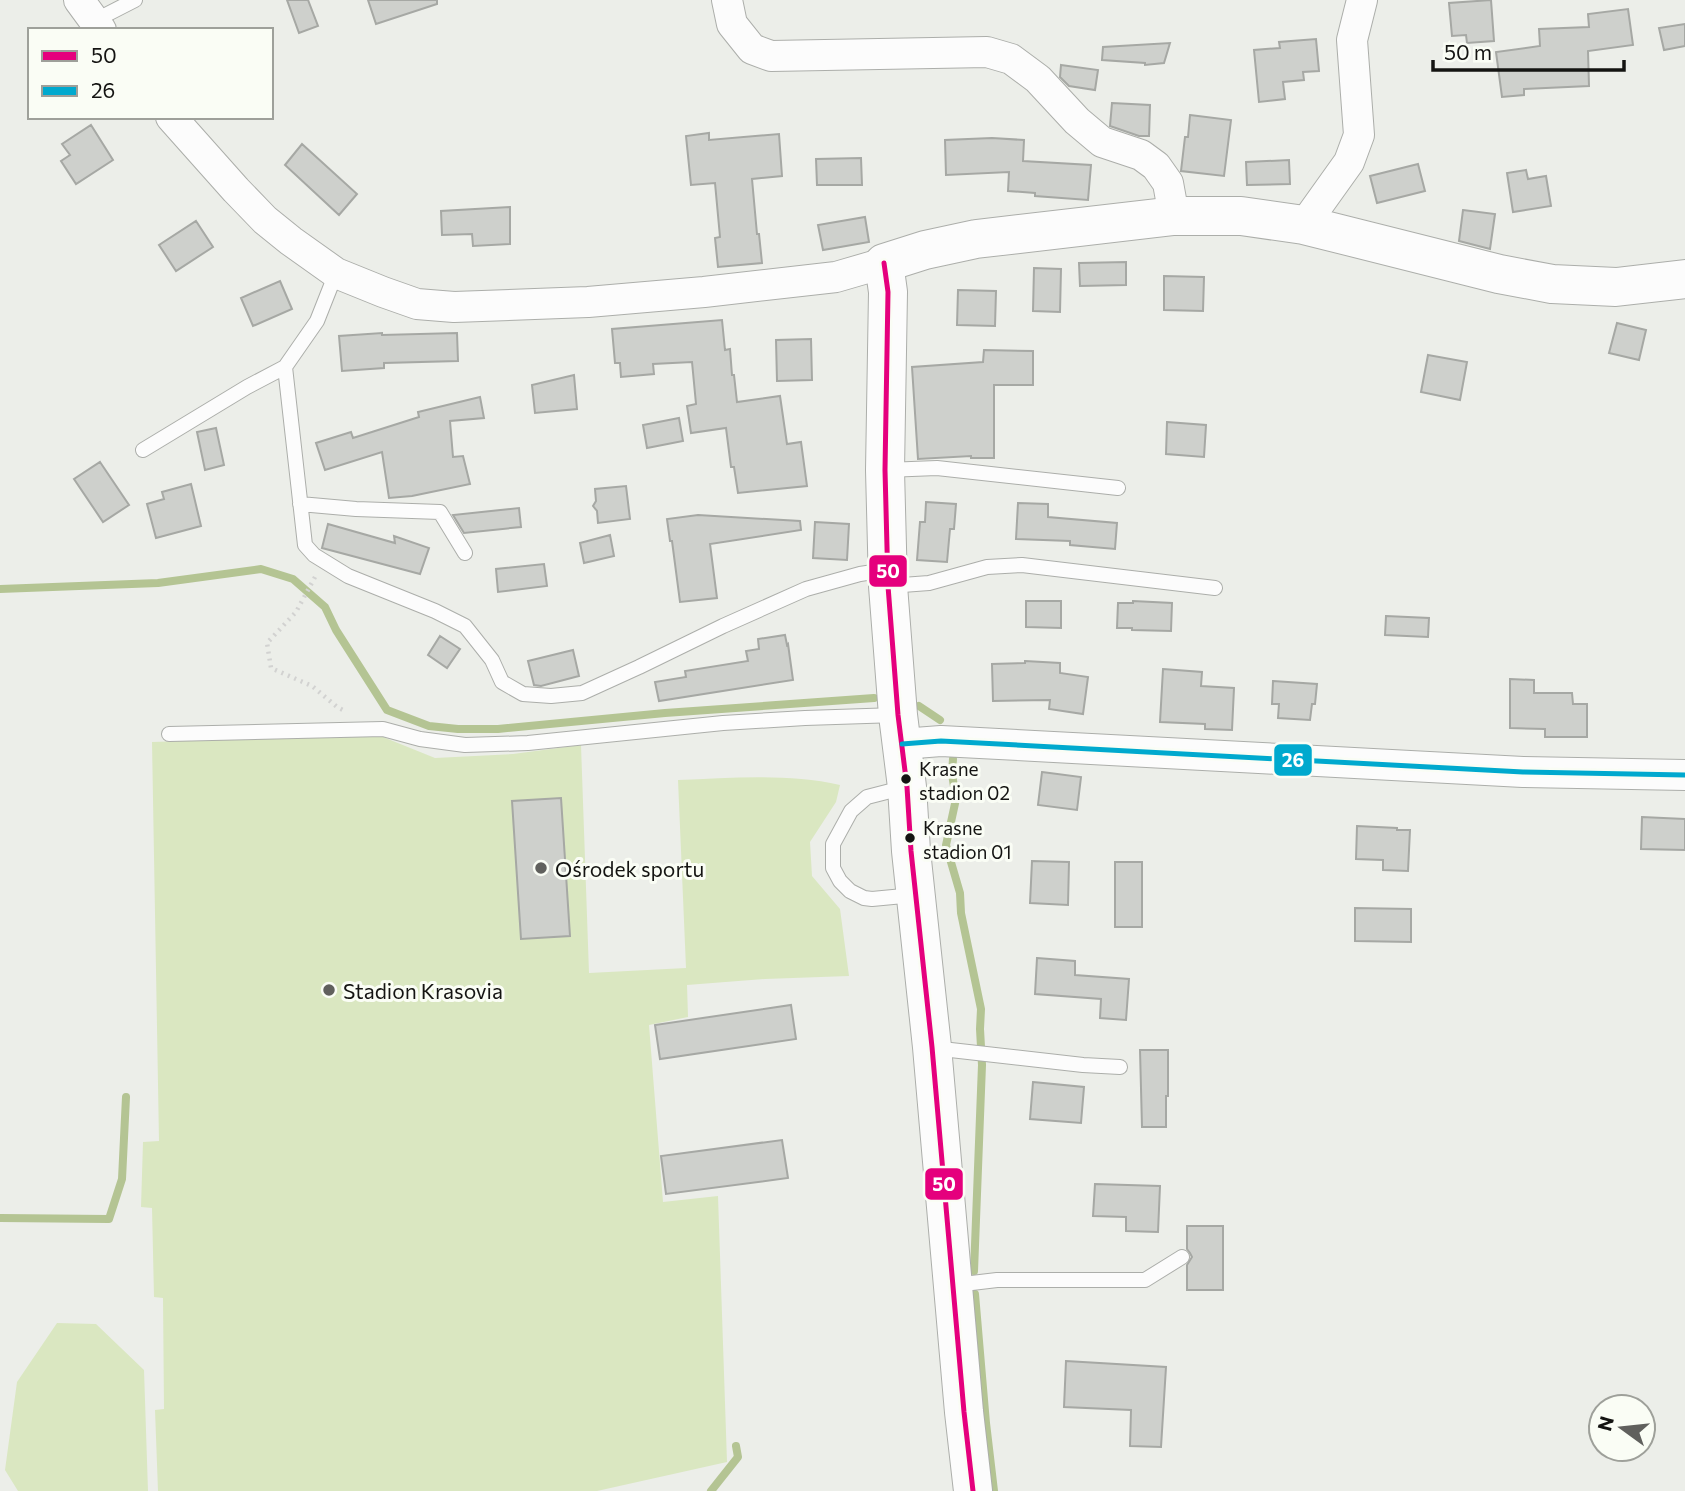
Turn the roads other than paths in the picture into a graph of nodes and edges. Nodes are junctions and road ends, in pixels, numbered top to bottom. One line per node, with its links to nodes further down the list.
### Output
1 (135, 0): 4 (lane)
2 (727, 0): 6 (street)
3 (1362, 0): 7 (street)
4 (92, 17)
5 (173, 119): 9 (street)
6 (1174, 216): 7 (street); 8 (street)
7 (1304, 225): 10 (street)
8 (884, 263): 9 (street); 13 (street)
9 (336, 273): 11 (lane)
10 (1685, 279)
11 (285, 367): 12 (lane); 15 (lane)
12 (143, 450)
13 (885, 470): 14 (lane); 17 (street)
14 (1118, 488)
15 (300, 504): 16 (lane); 17 (lane)
16 (465, 553)
17 (888, 578): 18 (lane); 19 (street)
18 (1215, 589)
19 (900, 730): 20 (lane); 21 (street); 22 (street)
20 (169, 734)
21 (1685, 775)
22 (907, 787): 23 (street); 23 (lane)
23 (916, 895): 24 (street)
24 (932, 1047): 25 (lane); 27 (street)
25 (1120, 1067)
26 (1182, 1257): 27 (lane)
27 (952, 1285): 28 (street)
28 (973, 1491)

